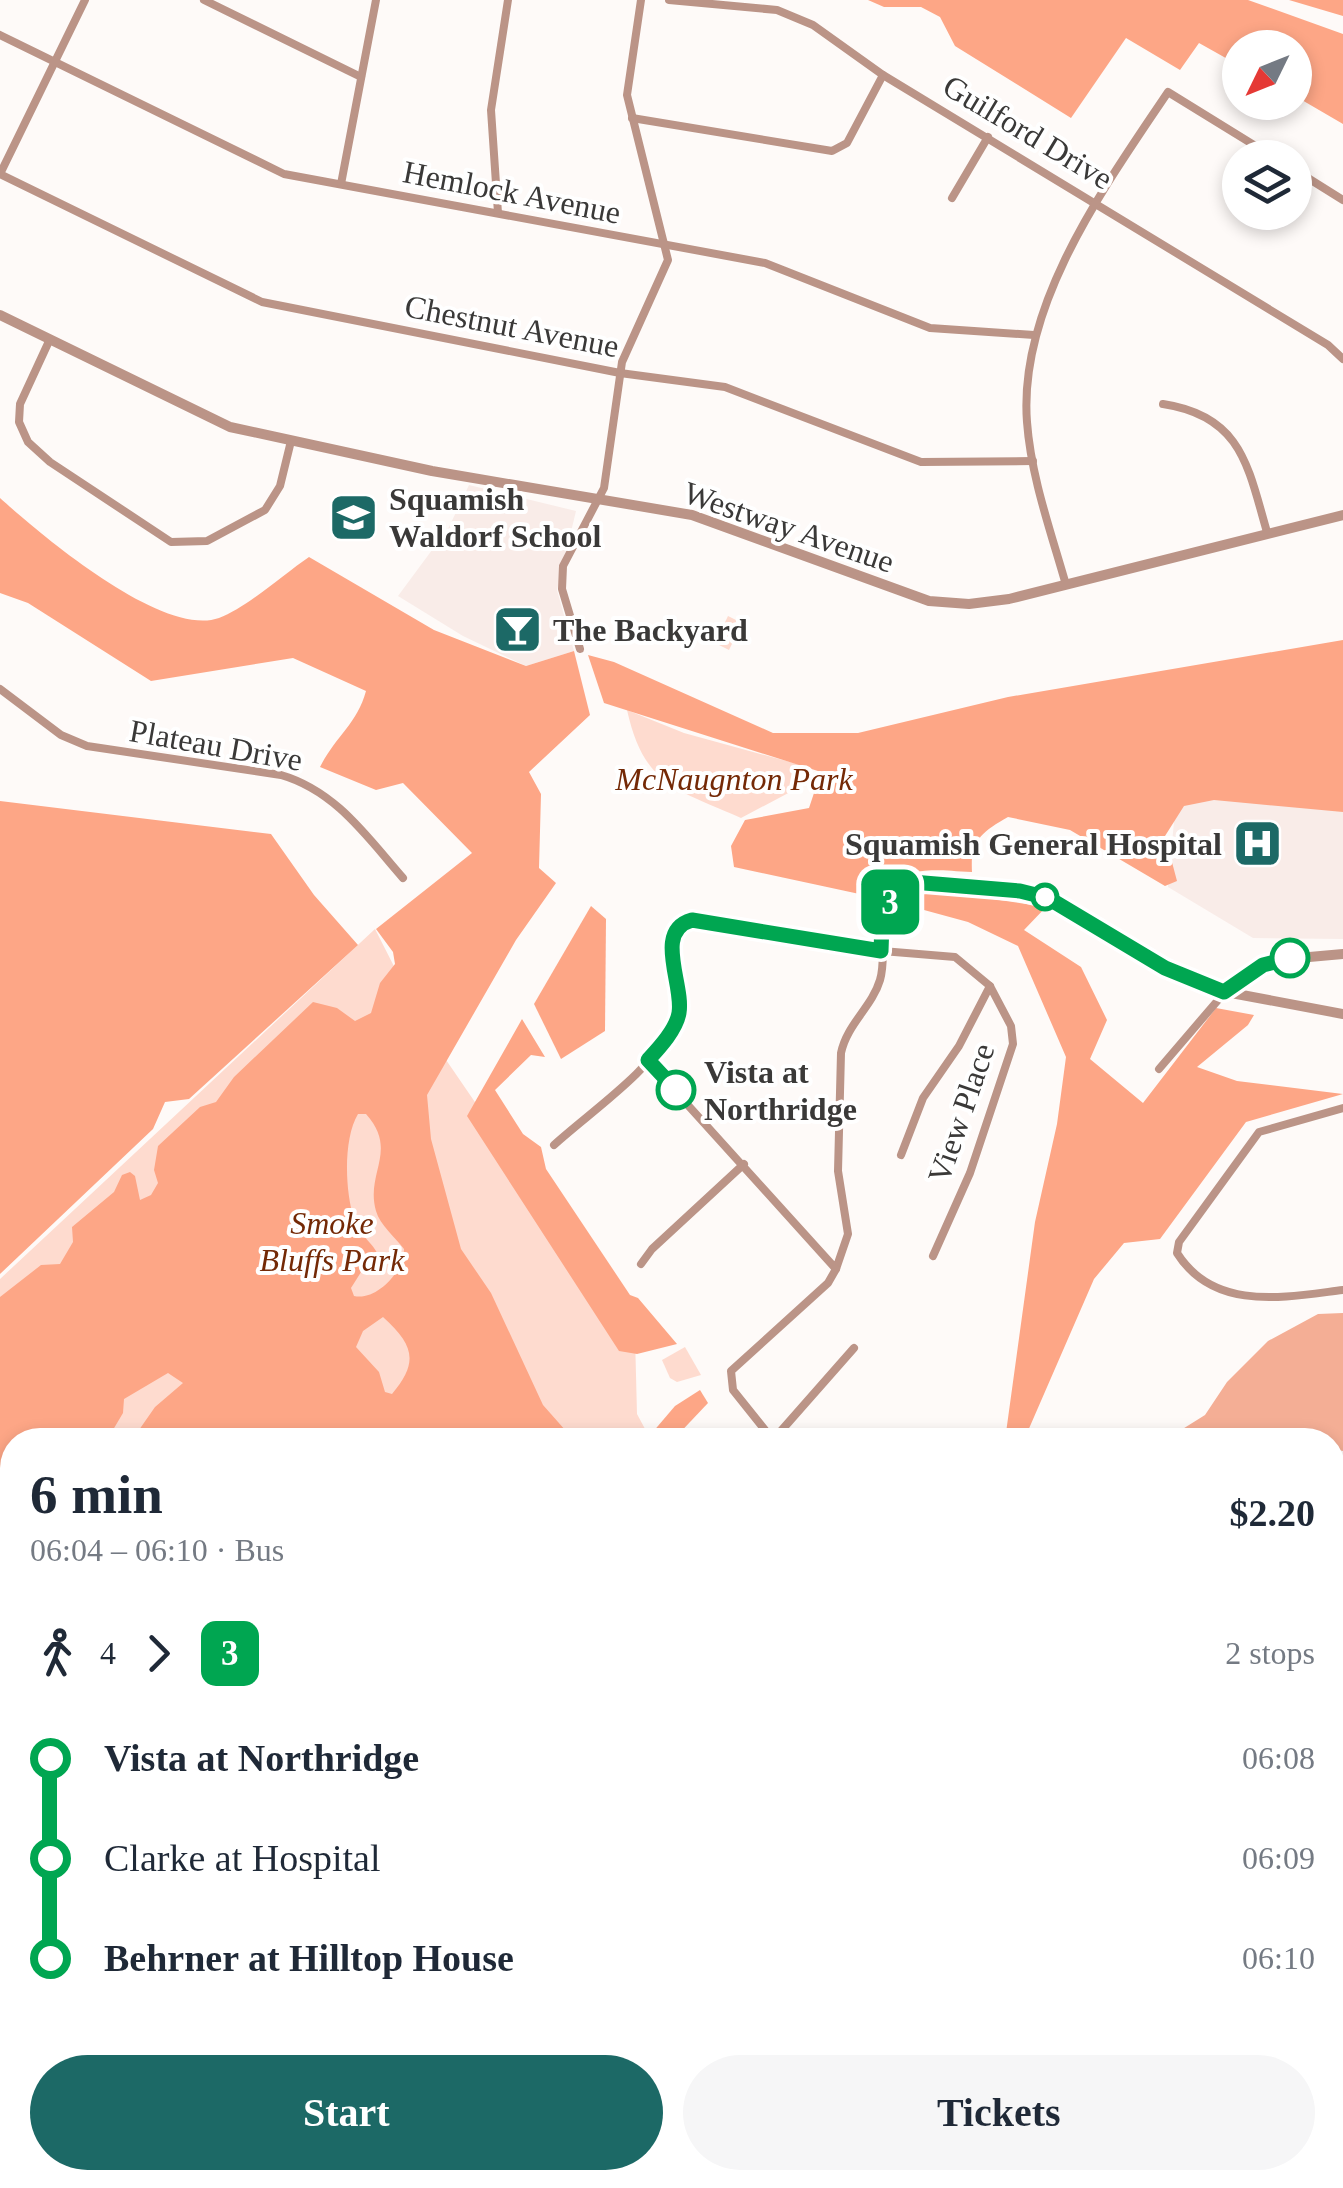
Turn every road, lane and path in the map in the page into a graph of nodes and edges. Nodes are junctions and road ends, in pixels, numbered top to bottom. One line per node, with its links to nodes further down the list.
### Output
1 (85, 0): 8 (street)
2 (204, 0): 10 (street)
3 (376, 0): 10 (street)
4 (508, 0): 20 (street)
5 (640, 0): 11 (street)
6 (669, 0): 9 (street, Guilford Drive)
7 (0, 35): 8 (street, Hemlock Avenue)
8 (54, 61): 14 (street); 16 (street, Hemlock Avenue)
9 (884, 75): 11 (street); 12 (street, Guilford Drive)
10 (361, 77): 16 (street)
11 (632, 118): 21 (street)
12 (988, 136): 17 (street); 19 (street, Guilford Drive)
13 (1247, 140): 19 (street)
14 (0, 174): 26 (street, Chestnut Avenue)
15 (1312, 181): 18 (street)
16 (341, 184): 20 (street, Hemlock Avenue)
17 (952, 198)
18 (1343, 200)
19 (1099, 203): 23 (street); 25 (street, Guilford Drive)
20 (498, 213): 21 (street, Hemlock Avenue)
21 (665, 248): 23 (street, Hemlock Avenue); 26 (street)
22 (0, 315): 24 (street, Westway Avenue)
23 (1034, 334): 29 (street)
24 (50, 339): 28 (street, Westway Avenue); 28 (street)
25 (1343, 359)
26 (620, 373): 29 (street, Chestnut Avenue); 30 (street)
27 (1163, 404): 32 (street)
28 (290, 441): 30 (street, Westway Avenue)
29 (1032, 462): 33 (street)
30 (599, 500): 33 (street, Westway Avenue); 34 (street)
31 (1343, 515): 32 (street, Westway Avenue)
32 (1267, 532): 33 (street, Westway Avenue)
33 (1066, 585)
34 (580, 649)
35 (0, 690): 36 (street, Plateau Drive)
36 (403, 878)
37 (881, 951): 39 (street, View Place); 40 (street); 42 (street, View Place); 50 (street)
38 (1343, 954): 40 (street)
39 (990, 986): 46 (street); 48 (street, View Place)
40 (1224, 992): 41 (street); 43 (street)
41 (1343, 1014)
42 (648, 1060): 45 (street); 47 (street)
43 (1159, 1069)
44 (1343, 1108): 51 (street)
45 (554, 1145)
46 (901, 1155)
47 (744, 1164): 49 (street); 50 (street)
48 (933, 1256)
49 (641, 1264)
50 (836, 1268): 53 (street)
51 (1343, 1290)
52 (854, 1348): 54 (street)
53 (763, 1428)
54 (784, 1428)

